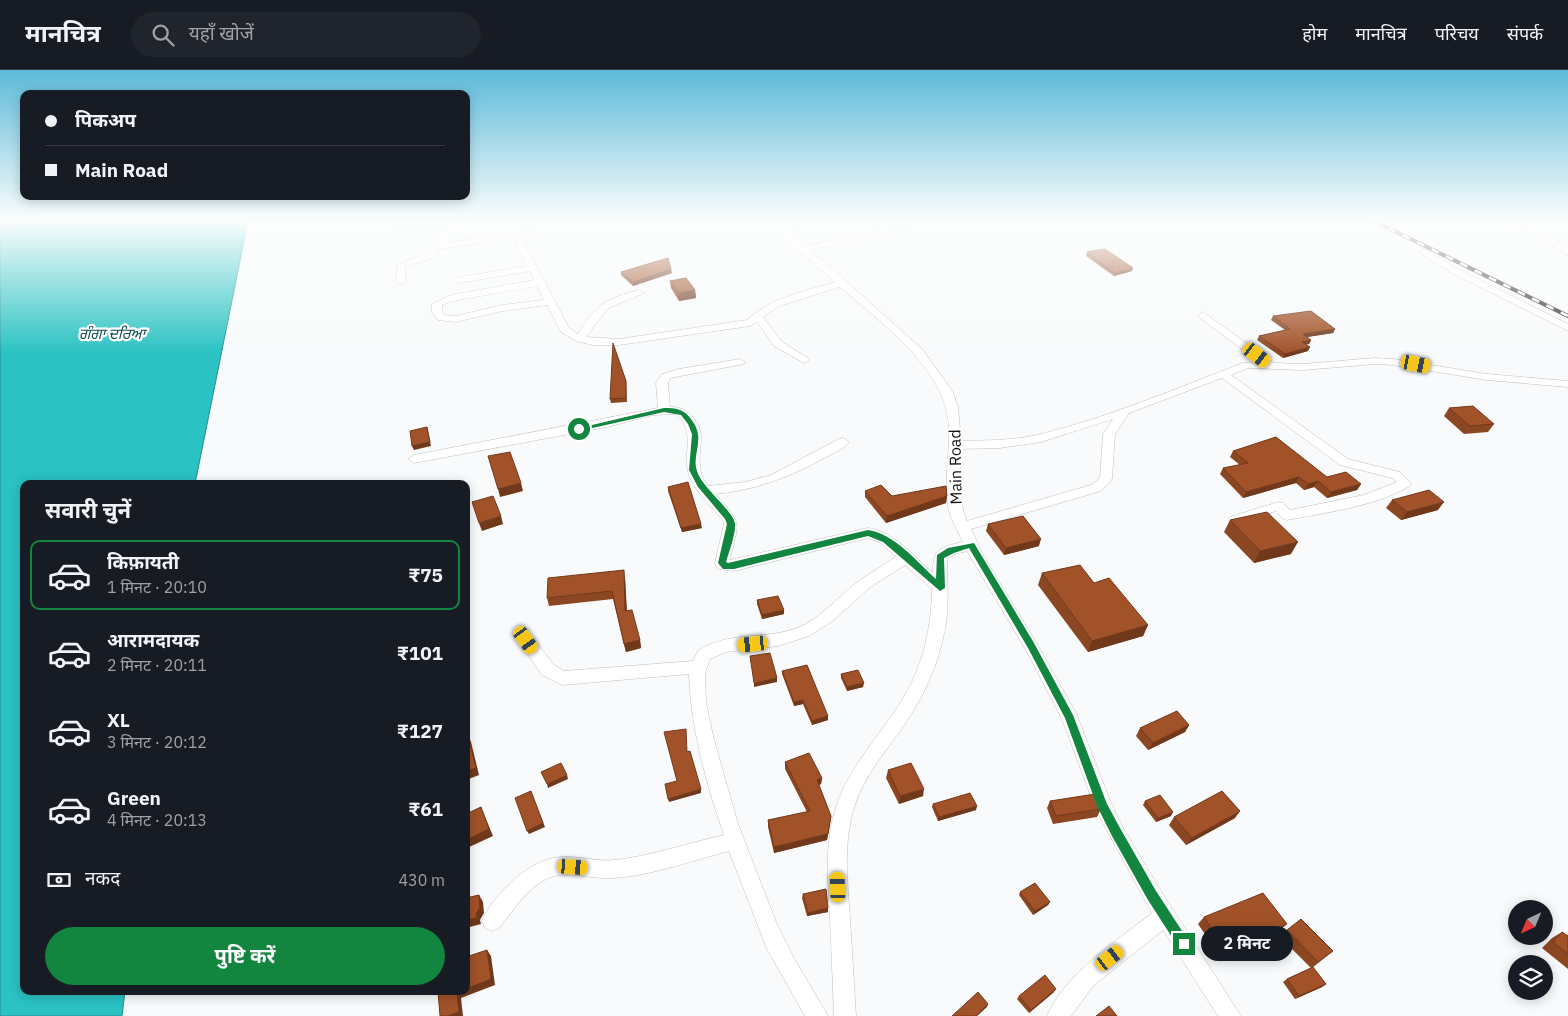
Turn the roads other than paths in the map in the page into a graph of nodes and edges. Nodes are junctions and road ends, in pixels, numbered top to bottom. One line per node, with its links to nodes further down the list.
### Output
1 (402, 265): 7 (street)
2 (532, 265): 5 (street)
3 (820, 265): 9 (street, Main Road)
4 (1445, 265): 14 (street)
5 (534, 268): 6 (street); 8 (street)
6 (459, 280)
7 (401, 281)
8 (542, 282): 11 (street); 11 (street)
9 (842, 283): 13 (street); 24 (street, Main Road)
10 (639, 293): 15 (street)
11 (551, 302): 15 (street)
12 (1203, 314): 18 (street)
13 (758, 317): 15 (street); 16 (street)
14 (1568, 328)
15 (580, 338)
16 (804, 360)
17 (740, 362): 21 (street)
18 (1270, 365): 19 (street); 20 (street)
19 (1223, 374): 22 (street); 27 (street)
20 (1568, 384)
21 (664, 410): 25 (street); 26 (street)
22 (1125, 412): 24 (street); 28 (street)
23 (843, 442): 26 (street)
24 (954, 445): 28 (street, Main Road)
25 (414, 459)
26 (705, 490): 30 (street)
27 (1235, 520)
28 (963, 527): 29 (street, Main Road)
29 (971, 545): 31 (street); 35 (street, Main Road)
30 (906, 558): 31 (street); 33 (street)
31 (940, 588): 38 (street)
32 (526, 640): 33 (street)
33 (698, 667): 34 (street)
34 (735, 841): 36 (street); 37 (street)
35 (1165, 915): 39 (street); 40 (street, Main Road)
36 (492, 921)
37 (816, 1016)
38 (845, 1016)
39 (1058, 1016)
40 (1230, 1016)

